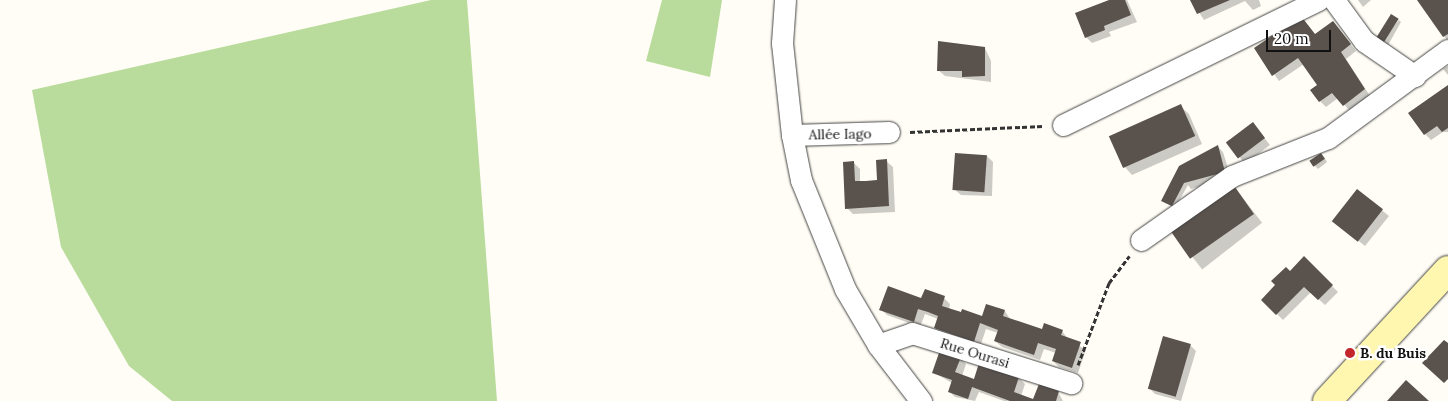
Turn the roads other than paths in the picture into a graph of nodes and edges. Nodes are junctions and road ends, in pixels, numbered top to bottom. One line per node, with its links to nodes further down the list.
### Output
1 (785, 0): 8 (street)
2 (1318, 0): 6 (street)
3 (1334, 0): 5 (street)
4 (1448, 50): 5 (street)
5 (1415, 76): 9 (street)
6 (1063, 125)
7 (889, 132): 8 (street, Allée Iago)
8 (792, 135): 11 (street)
9 (1141, 240)
10 (1448, 270): 14 (main road)
11 (878, 345): 12 (street, Rue Ourasi); 13 (street)
12 (1071, 383)
13 (921, 401)
14 (1327, 401)

